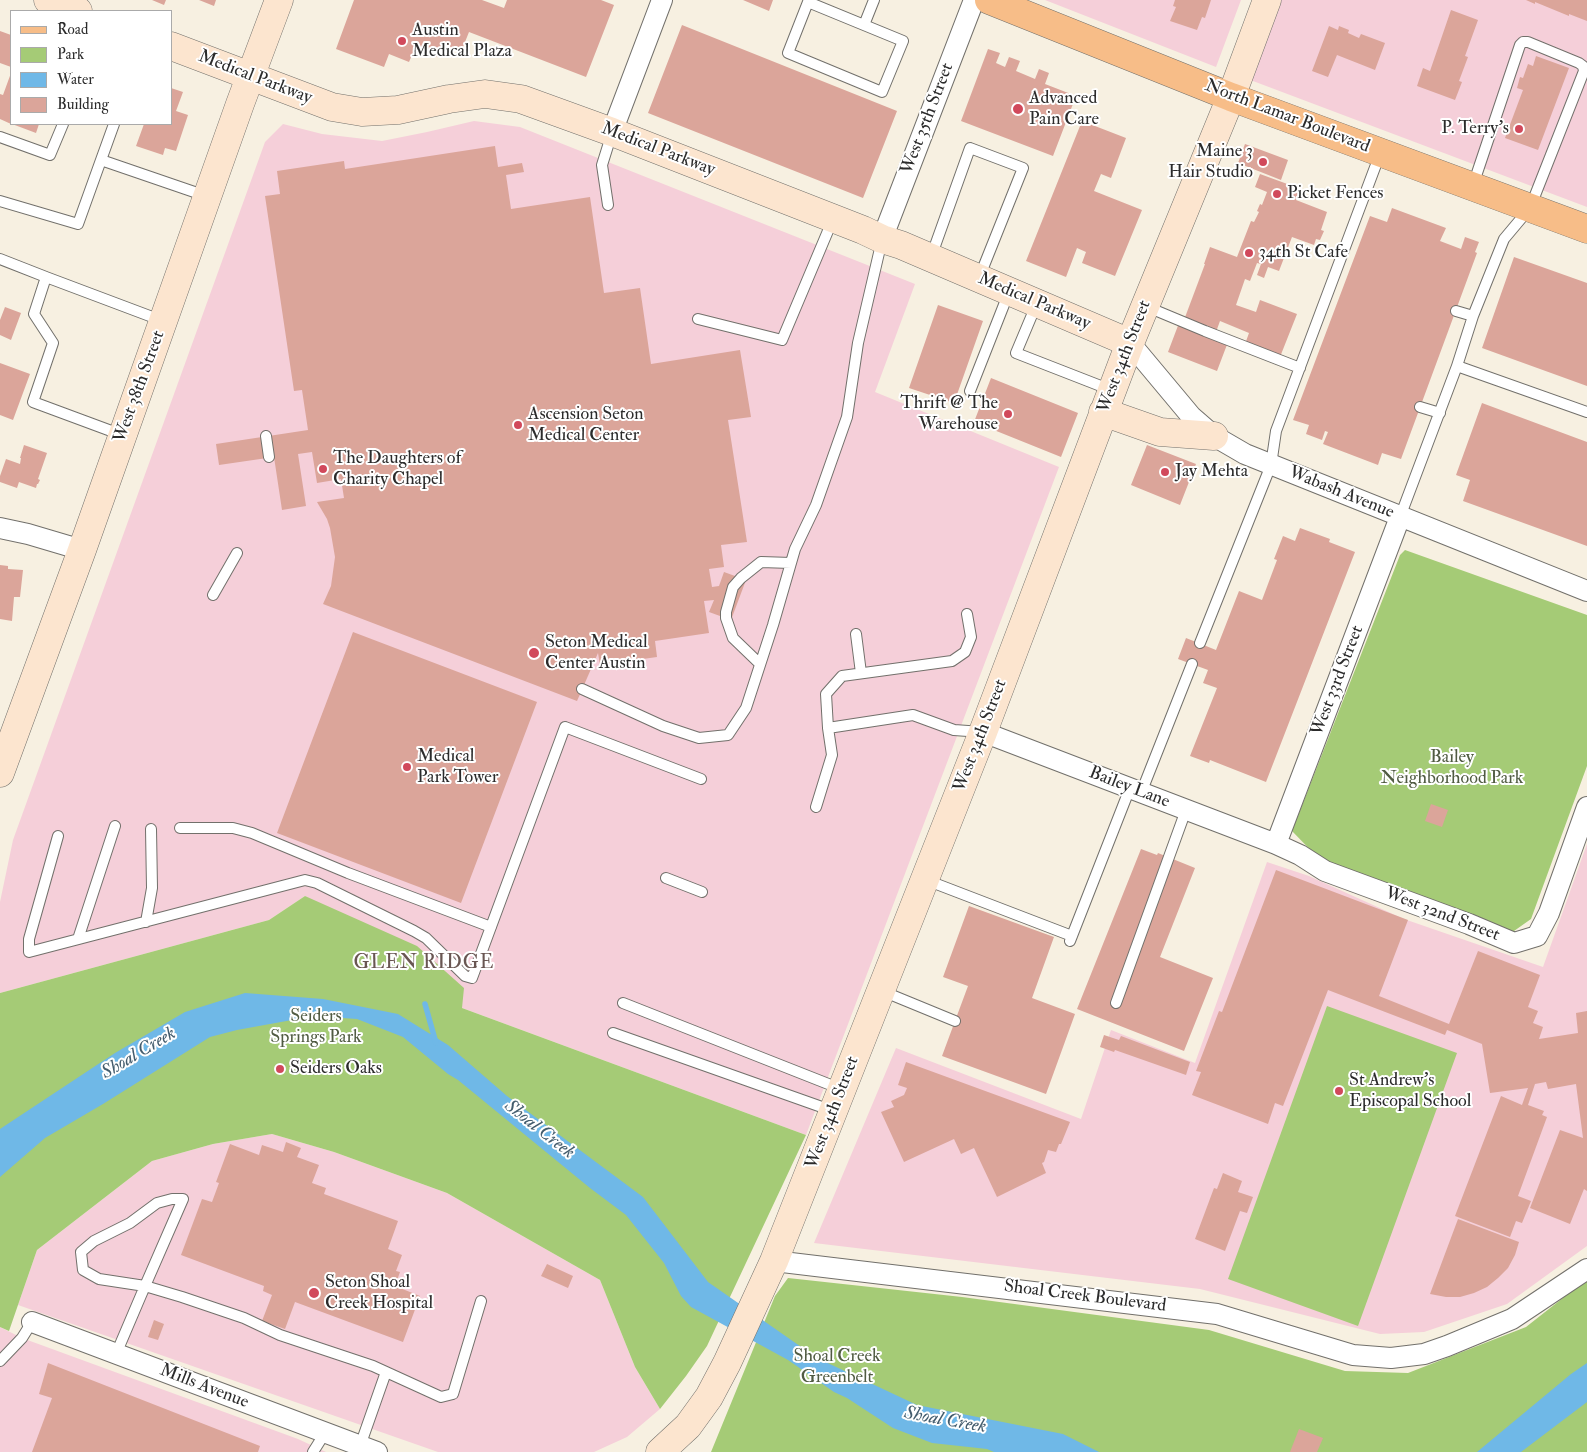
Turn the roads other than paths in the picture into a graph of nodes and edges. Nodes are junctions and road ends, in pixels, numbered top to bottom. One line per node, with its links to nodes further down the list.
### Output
1 (48, 0): 8 (street)
2 (278, 0): 11 (street, West 38th Street)
3 (662, 0): 15 (street)
4 (874, 0): 9 (lane)
5 (974, 0): 26 (street, West 35th Street)
6 (989, 0): 12 (main road, North Lamar Boulevard)
7 (1267, 0): 12 (street, West 34th Street)
8 (75, 10)
9 (864, 25): 9 (lane)
10 (172, 46): 11 (street, Medical Parkway)
11 (250, 76): 15 (street, Medical Parkway); 20 (street, West 38th Street)
12 (1231, 97): 17 (main road, North Lamar Boulevard); 33 (street, West 34th Street)
13 (63, 125): 16 (lane)
14 (114, 125): 18 (lane)
15 (612, 132): 22 (lane); 24 (street, Medical Parkway)
16 (0, 137)
17 (1380, 152): 19 (main road, North Lamar Boulevard); 40 (lane)
18 (101, 160): 20 (lane); 21 (lane)
19 (1472, 186): 23 (main road, North Lamar Boulevard); 23 (lane)
20 (207, 196): 37 (street, West 38th Street)
21 (0, 201)
22 (608, 205)
23 (1530, 208): 25 (main road, North Lamar Boulevard); 35 (lane)
24 (833, 218): 26 (street, Medical Parkway); 36 (lane)
25 (1587, 229)
26 (882, 239): 27 (street, Medical Parkway); 55 (lane)
27 (930, 258): 30 (street, Medical Parkway); 30 (lane)
28 (0, 259): 29 (lane)
29 (46, 277): 37 (lane); 46 (lane)
30 (979, 279): 31 (street, Medical Parkway)
31 (1009, 292): 32 (street, Medical Parkway); 41 (lane)
32 (1037, 304): 38 (street, Medical Parkway); 42 (lane)
33 (1145, 306): 38 (street, West 34th Street); 40 (lane)
34 (1456, 311): 35 (lane)
35 (1473, 316): 39 (lane)
36 (698, 319)
37 (164, 321): 46 (street, West 38th Street)
38 (1130, 343): 42 (street, West 34th Street); 48 (street, Wabash Avenue)
39 (1457, 366): 44 (lane); 45 (lane)
40 (1300, 368): 50 (lane)
41 (970, 391)
42 (1108, 401): 48 (street); 66 (street, West 34th Street)
43 (1420, 407): 45 (lane)
44 (1587, 412)
45 (1440, 413): 51 (lane)
46 (123, 435): 53 (street, West 38th Street)
47 (266, 436): 49 (lane)
48 (1214, 436): 50 (street, Wabash Avenue)
49 (270, 457)
50 (1271, 465): 51 (street, Wabash Avenue); 60 (lane)
51 (1400, 517): 56 (street, Wabash Avenue); 78 (street, West 33rd Street)
52 (0, 528): 53 (street)
53 (82, 550): 67 (street, West 38th Street)
54 (237, 553): 57 (lane)
55 (791, 562): 61 (lane); 61 (lane)
56 (1587, 591)
57 (213, 595)
58 (967, 614): 63 (lane)
59 (856, 634): 63 (lane)
60 (1200, 643)
61 (760, 664): 64 (lane)
62 (1192, 664): 70 (lane)
63 (861, 673): 65 (lane)
64 (582, 689)
65 (828, 728): 66 (lane); 71 (lane)
66 (983, 732): 70 (street, Bailey Lane); 80 (street, West 34th Street)
67 (6, 736): 68 (street, West 38th Street)
68 (0, 773)
69 (701, 779): 83 (lane)
70 (1135, 791): 73 (street, Bailey Lane); 80 (lane)
71 (816, 807)
72 (1587, 807): 78 (street, West 32nd Street)
73 (1186, 810): 78 (street, Bailey Lane); 87 (lane)
74 (115, 826): 84 (lane)
75 (180, 828): 83 (lane)
76 (151, 829): 82 (lane)
77 (58, 836): 84 (lane)
78 (1276, 844)
79 (666, 878): 81 (lane)
80 (925, 880): 85 (street, West 34th Street)
81 (702, 892)
82 (146, 922): 83 (lane); 84 (lane)
83 (491, 927)
84 (78, 939)
85 (881, 990): 88 (lane); 90 (street, West 34th Street)
86 (624, 1003): 90 (lane)
87 (1116, 1003)
88 (955, 1021)
89 (613, 1033): 90 (lane)
90 (837, 1100): 92 (street, West 34th Street)
91 (1587, 1269): 92 (street, Shoal Creek Boulevard)
92 (770, 1272): 102 (street, West 34th Street)
93 (144, 1286): 93 (lane); 96 (lane); 98 (lane)
94 (482, 1301): 98 (lane)
95 (32, 1322): 96 (street, Mills Avenue); 97 (lane)
96 (116, 1354): 99 (street, Mills Avenue)
97 (0, 1361)
98 (386, 1372): 100 (lane)
99 (325, 1433): 100 (street, Mills Avenue); 101 (lane)
100 (368, 1449)
101 (313, 1452)
102 (660, 1452)

